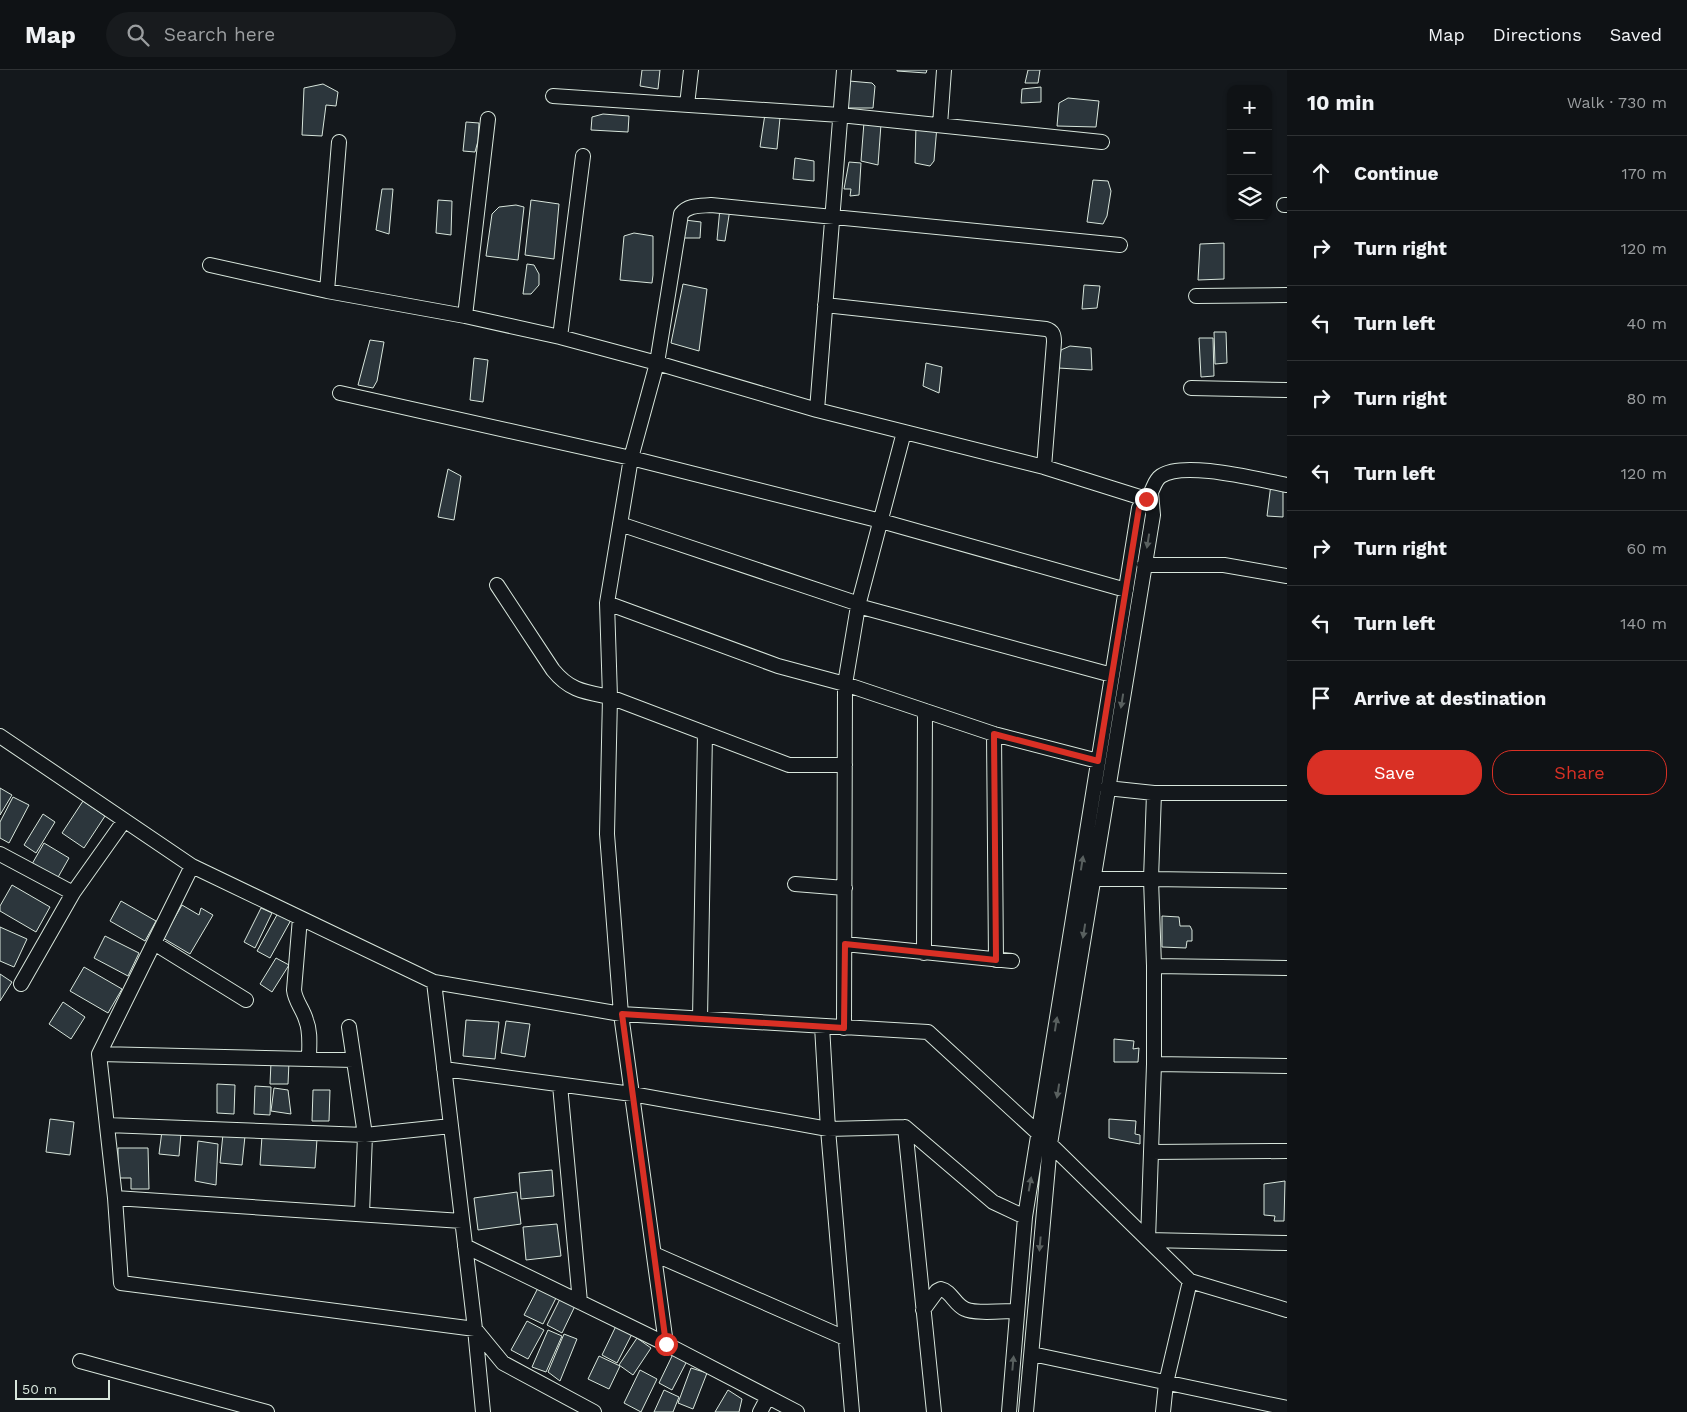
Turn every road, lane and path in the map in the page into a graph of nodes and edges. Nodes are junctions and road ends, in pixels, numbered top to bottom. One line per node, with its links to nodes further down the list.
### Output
1 (691, 70): 5 (street)
2 (844, 70): 6 (street)
3 (944, 70): 8 (street)
4 (553, 96): 5 (street)
5 (687, 105): 6 (street)
6 (840, 115): 8 (street); 12 (street)
7 (488, 119): 19 (street)
8 (940, 125): 10 (street)
9 (340, 142): 15 (street)
10 (1102, 142)
11 (582, 156): 20 (street)
12 (832, 217): 13 (street); 18 (street); 21 (street)
13 (1120, 245)
14 (210, 265): 15 (street)
15 (326, 292): 19 (street)
16 (1287, 295): 17 (street)
17 (1196, 296)
18 (825, 305): 25 (street); 28 (street)
19 (465, 316): 20 (street)
20 (560, 337): 21 (street)
21 (657, 363): 25 (street); 27 (street)
22 (1191, 388): 23 (street)
23 (1287, 390)
24 (340, 393): 27 (street)
25 (818, 410): 26 (street)
26 (904, 432): 28 (street); 31 (street)
27 (631, 458): 31 (street); 32 (street)
28 (1044, 466): 30 (street)
29 (1287, 485): 30 (street)
30 (1139, 495): 33 (street, one-way to 33); 36 (street)
31 (881, 521): 36 (street); 38 (street)
32 (620, 524): 37 (street); 38 (street)
33 (1144, 565): 34 (street); 48 (street, one-way to 48)
34 (1287, 576)
35 (497, 585): 41 (street)
36 (1126, 590): 39 (street)
37 (607, 603): 40 (street); 41 (street)
38 (859, 605): 39 (street); 40 (street)
39 (1112, 675): 46 (street)
40 (845, 684): 42 (street); 47 (street)
41 (610, 697): 43 (street); 71 (street)
42 (925, 711): 44 (street); 63 (street)
43 (705, 733): 47 (street); 72 (street)
44 (994, 734): 46 (street); 64 (street)
45 (0, 736): 51 (street)
46 (1098, 761): 89 (street, one-way to 46)
47 (845, 765): 58 (street)
48 (1108, 788): 49 (street); 54 (street)
49 (1154, 793): 50 (street); 55 (street)
50 (1287, 793)
51 (124, 821): 53 (street); 59 (street)
52 (0, 854): 59 (street)
53 (192, 866): 60 (street); 61 (street)
54 (1092, 879): 55 (street); 89 (street, one-way to 89)
55 (1151, 879): 56 (street); 66 (street)
56 (1287, 881)
57 (795, 884): 58 (street)
58 (845, 888): 62 (street)
59 (73, 893): 69 (street)
60 (300, 918): 68 (street); 77 (street)
61 (154, 943): 70 (street); 76 (street)
62 (845, 944): 63 (street); 75 (street)
63 (924, 953): 64 (street)
64 (996, 960): 65 (street)
65 (1012, 961)
66 (1154, 966): 67 (street); 79 (street)
67 (1287, 968)
68 (434, 982): 71 (street); 81 (street)
69 (21, 984)
70 (246, 1000)
71 (622, 1014): 72 (street); 83 (street)
72 (700, 1019): 73 (street)
73 (822, 1026): 75 (street); 87 (street)
74 (349, 1027): 78 (street)
75 (844, 1028): 89 (street)
76 (99, 1054): 77 (street); 84 (street)
77 (309, 1059): 78 (street)
78 (354, 1060): 88 (street)
79 (1154, 1064): 80 (street); 91 (street)
80 (1287, 1066)
81 (444, 1069): 82 (street); 85 (street)
82 (560, 1085): 83 (street); 101 (street)
83 (632, 1094): 87 (street); 99 (street)
84 (107, 1125): 88 (street); 92 (street)
85 (451, 1126): 88 (street); 95 (street)
86 (905, 1127): 87 (street); 94 (street); 102 (street)
87 (828, 1129): 106 (street)
88 (364, 1135): 93 (street)
89 (1044, 1139): 94 (street, one-way to 89); 96 (street); 108 (street, one-way to 108)
90 (1287, 1151): 91 (street)
91 (1151, 1152): 96 (street)
92 (115, 1198): 93 (street); 105 (street)
93 (362, 1214): 95 (street)
94 (1025, 1217): 104 (street)
95 (462, 1221): 98 (street)
96 (1148, 1240): 97 (street); 100 (street)
97 (1287, 1243)
98 (465, 1246): 101 (street); 105 (street)
99 (654, 1254): 106 (street); 107 (street)
100 (1190, 1281): 103 (street); 110 (street)
101 (580, 1302): 107 (street)
102 (923, 1310): 104 (street); 120 (street)
103 (1287, 1310)
104 (1017, 1311): 121 (street, one-way to 104)
105 (475, 1329): 115 (street); 116 (street)
106 (844, 1338): 119 (street)
107 (666, 1344): 111 (street)
108 (1032, 1354): 110 (street); 122 (street)
109 (80, 1361): 114 (street)
110 (1166, 1383): 112 (street); 123 (street)
111 (768, 1397): 117 (street); 118 (street)
112 (1251, 1406): 113 (street)
113 (1287, 1408)
114 (267, 1412)
115 (483, 1412)
116 (594, 1412)
117 (760, 1412)
118 (797, 1412)
119 (852, 1412)
120 (934, 1412)
121 (1009, 1412)
122 (1026, 1412)
123 (1163, 1412)

